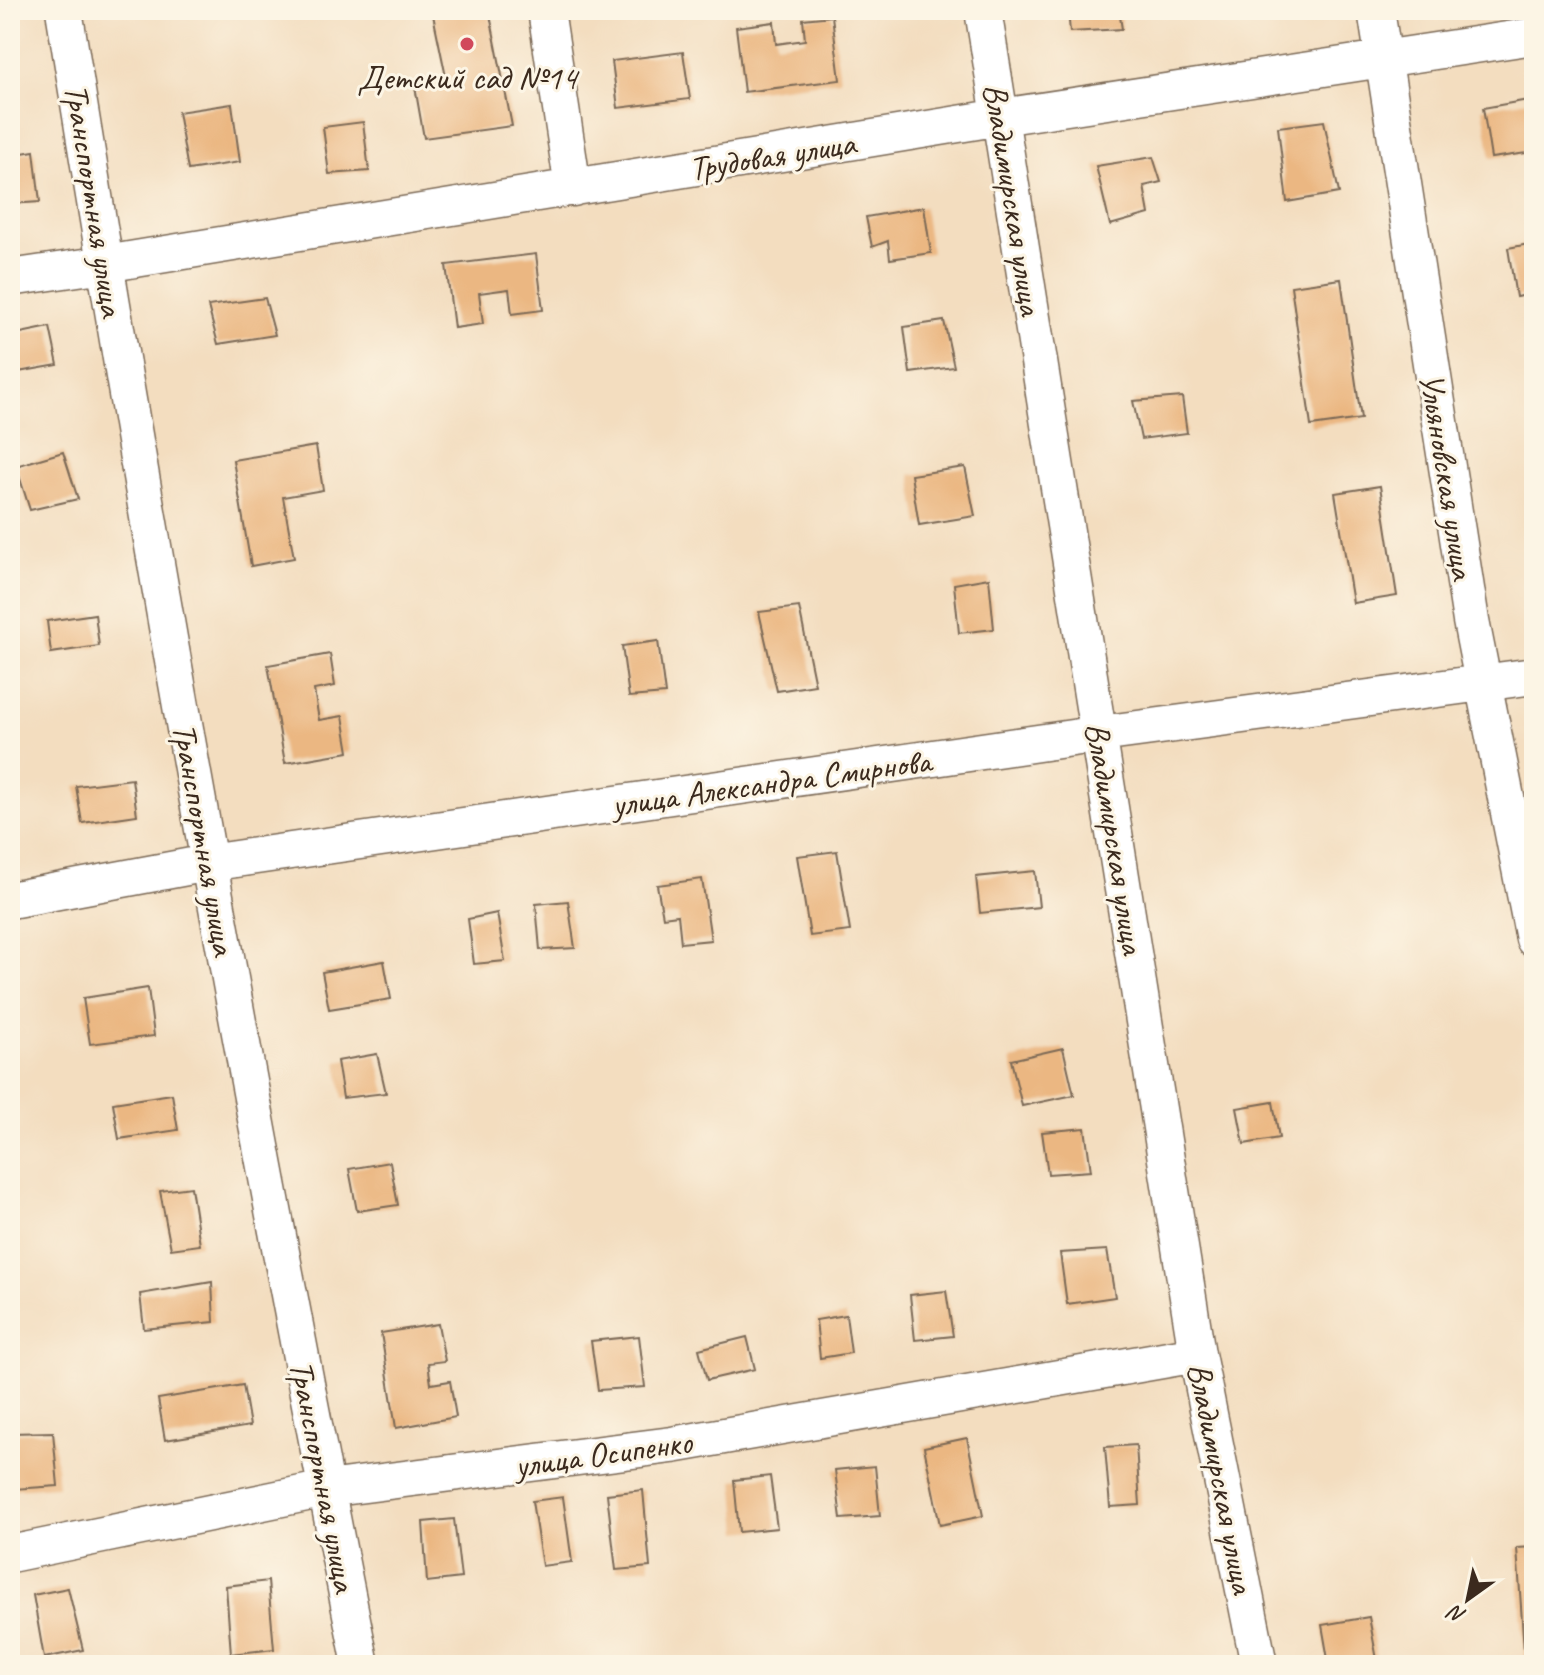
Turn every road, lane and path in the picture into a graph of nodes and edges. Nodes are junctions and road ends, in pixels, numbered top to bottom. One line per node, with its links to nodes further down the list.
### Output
1 (64, 10): 9 (street, Транспортная улица)
2 (546, 10): 8 (street)
3 (983, 10): 7 (street, Владимирская улица)
4 (1376, 10): 6 (street, Ульяновская улица)
5 (1534, 36): 6 (street, Трудовая улица)
6 (1384, 59): 7 (street, Трудовая улица); 12 (street, Ульяновская улица)
7 (1001, 117): 8 (street, Трудовая улица); 13 (street, Владимирская улица)
8 (573, 188): 9 (street, Трудовая улица)
9 (105, 264): 10 (street, Трудовая улица); 14 (street, Транспортная улица)
10 (10, 278)
11 (1534, 676): 12 (street, улица Александра Смирнова)
12 (1483, 684): 13 (street, улица Александра Смирнова); 16 (street, Ульяновская улица)
13 (1100, 734): 14 (street, улица Александра Смирнова); 17 (street, Владимирская улица)
14 (208, 863): 15 (street, улица Александра Смирнова); 18 (street, Транспортная улица)
15 (10, 900)
16 (1534, 939)
17 (1197, 1354): 18 (street, улица Осипенко); 21 (street, Владимирская улица)
18 (326, 1489): 19 (street, улица Осипенко); 20 (street, Транспортная улица)
19 (10, 1554)
20 (361, 1665)
21 (1259, 1665)

